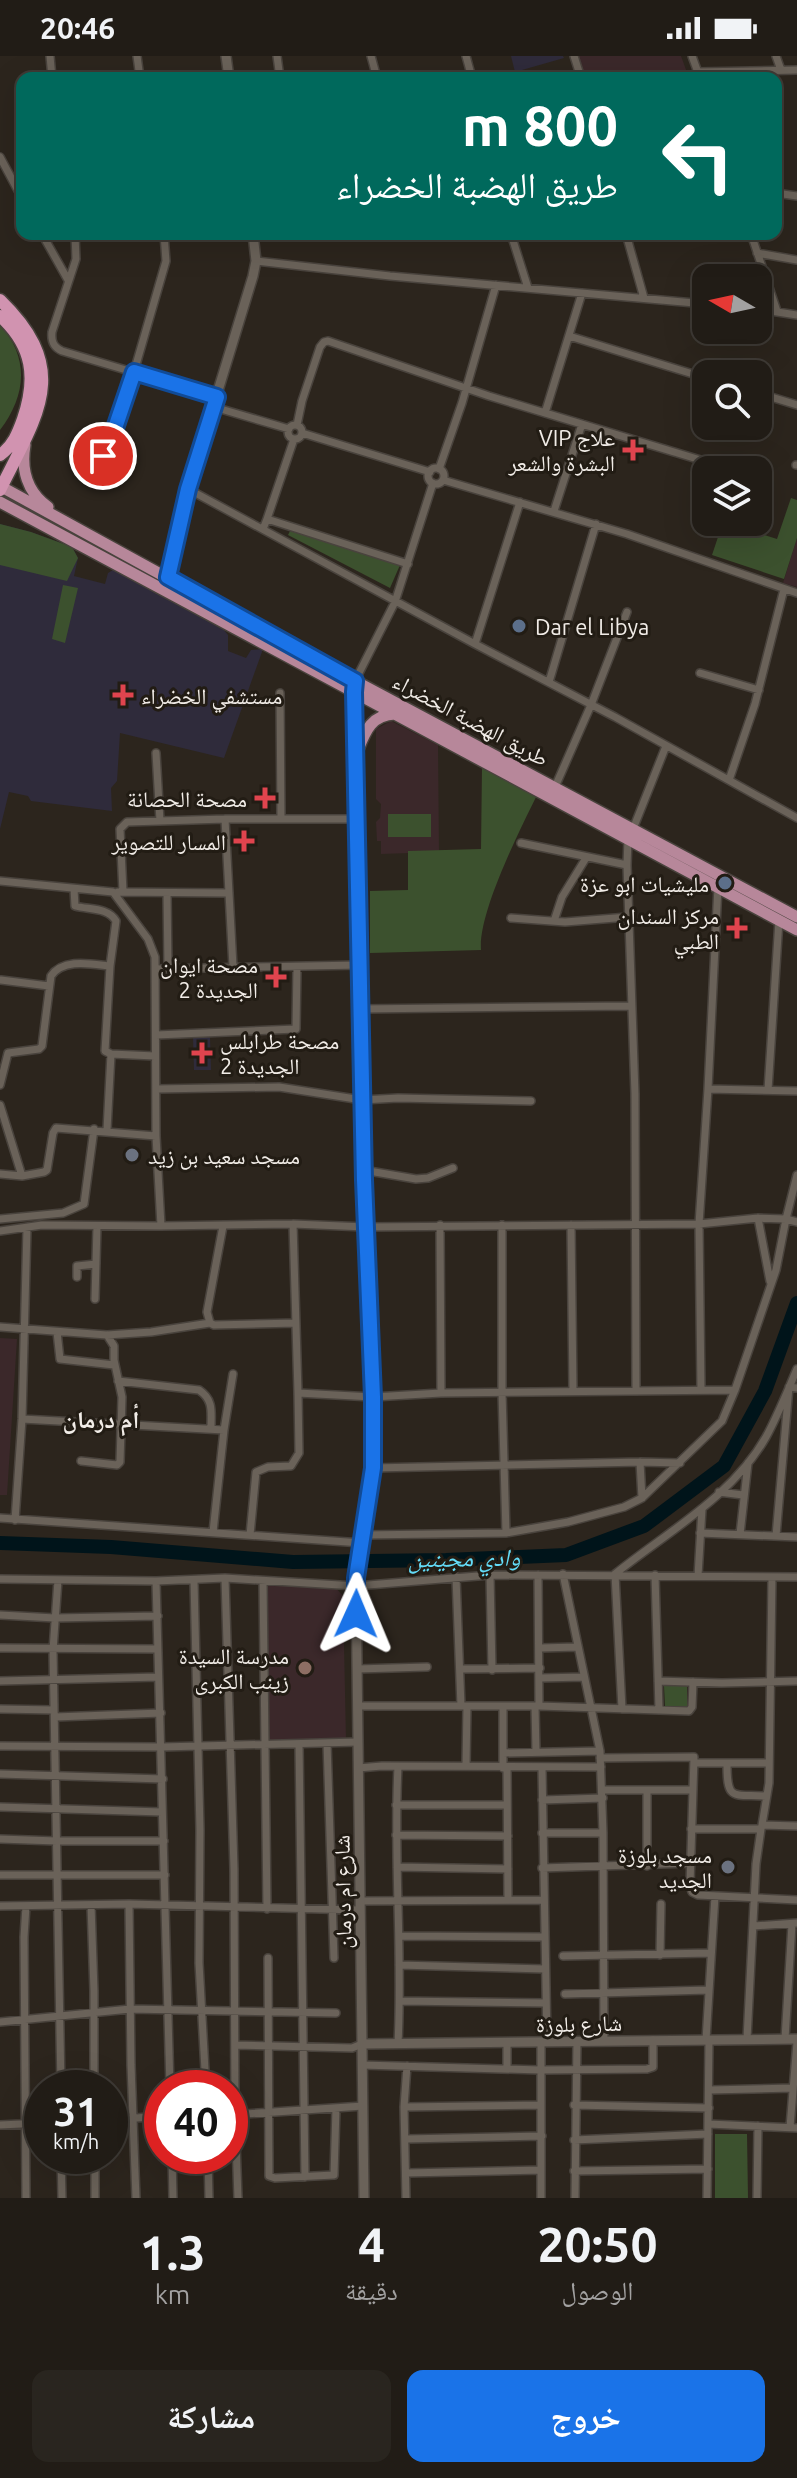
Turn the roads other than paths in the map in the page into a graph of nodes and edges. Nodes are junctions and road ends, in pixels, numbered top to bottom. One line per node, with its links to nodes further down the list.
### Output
1 (776, 56): 2 (street)
2 (781, 70): 3 (street); 4 (street)
3 (797, 70)
4 (748, 72)
5 (0, 157): 6 (street)
6 (16, 187)
7 (45, 240): 17 (street)
8 (76, 240): 17 (street)
9 (165, 240): 29 (street)
10 (254, 240): 16 (street)
11 (513, 240): 19 (street)
12 (628, 240): 21 (street)
13 (753, 240): 14 (street)
14 (757, 253): 15 (street); 25 (street)
15 (797, 260)
16 (256, 261): 18 (street); 33 (street)
17 (68, 280): 29 (street)
18 (496, 285): 19 (street); 31 (street)
19 (528, 288): 20 (street)
20 (582, 293): 21 (street); 28 (street)
21 (644, 298): 23 (street)
22 (0, 300): 40 (highway)
23 (692, 303)
24 (772, 310): 25 (street)
25 (777, 311): 26 (street)
26 (797, 315)
27 (0, 316): 42 (highway)
28 (569, 336): 30 (street); 35 (street)
29 (134, 372): 33 (street); 43 (street)
30 (692, 374)
31 (466, 388): 35 (street); 37 (street); 45 (street)
32 (772, 397): 34 (street)
33 (216, 402): 38 (street); 50 (street)
34 (797, 405)
35 (545, 413): 36 (street)
36 (582, 424): 44 (street); 53 (street)
37 (297, 425): 38 (street); 39 (street)
38 (289, 429): 41 (street)
39 (302, 433): 41 (street); 46 (street)
40 (26, 439): 49 (highway); 57 (main road)
41 (294, 439): 54 (street)
42 (0, 455)
43 (103, 456)
44 (692, 457)
45 (439, 469): 46 (street); 47 (street)
46 (430, 472): 48 (street)
47 (443, 480): 48 (street); 52 (street)
48 (433, 483): 58 (street)
49 (0, 488): 57 (main road, طريق الهضبة الخضراء)
50 (188, 489): 56 (street); 59 (street)
51 (0, 502): 67 (main road, طريق الهضبة الخضراء)
52 (520, 502): 53 (street); 64 (street)
53 (554, 511): 55 (street)
54 (267, 519): 56 (street); 58 (street)
55 (596, 524): 60 (street); 66 (street)
56 (263, 529): 62 (street)
57 (84, 533): 59 (main road, طريق الهضبة الخضراء)
58 (408, 564): 62 (street)
59 (168, 577): 67 (main road, طريق الهضبة الخضراء)
60 (784, 589): 61 (street); 68 (street)
61 (797, 593)
62 (395, 602): 64 (street); 67 (street)
63 (627, 612): 70 (street)
64 (475, 644): 66 (street)
65 (700, 673): 68 (street)
66 (549, 682): 70 (street)
67 (354, 686): 71 (main road, طريق الهضبة الخضراء); 74 (street, شارع ام درمان); 76 (main road, طريق الهضبة الخضراء)
68 (759, 690): 75 (street)
69 (280, 693): 79 (street)
70 (591, 705): 72 (street); 76 (street)
71 (398, 714): 74 (main road); 82 (main road, طريق الهضبة الخضراء)
72 (666, 746): 75 (street); 82 (street)
73 (156, 753): 81 (street)
74 (355, 757): 80 (street, شارع ام درمان)
75 (729, 780): 77 (street)
76 (555, 787): 82 (main road, طريق الهضبة الخضراء)
77 (797, 818)
78 (225, 819): 79 (street); 81 (street); 92 (street)
79 (281, 819): 80 (street)
80 (356, 819): 100 (street, شارع ام درمان)
81 (160, 821): 90 (street)
82 (631, 833): 85 (street); 87 (main road, طريق الهضبة الخضراء); 93 (main road, طريق الهضبة الخضراء)
83 (521, 843): 84 (street)
84 (586, 858): 85 (street); 98 (street)
85 (627, 865): 94 (street)
86 (0, 881): 88 (street)
87 (718, 886): 93 (main road, طريق الهضبة الخضراء); 115 (street)
88 (74, 889): 89 (street); 101 (street)
89 (113, 892): 90 (street); 105 (street)
90 (123, 892): 91 (street)
91 (167, 893): 92 (street); 104 (street)
92 (228, 893): 102 (street)
93 (762, 904): 95 (main road, طريق الهضبة الخضراء); 97 (main road, طريق الهضبة الخضراء)
94 (628, 917): 98 (street); 108 (street)
95 (797, 917)
96 (511, 918): 98 (street)
97 (779, 919): 99 (main road, طريق الهضبة الخضراء); 116 (street)
98 (554, 921)
99 (797, 930)
100 (359, 965): 103 (street); 109 (street, شارع ام درمان)
101 (110, 966): 107 (street); 111 (street)
102 (233, 967): 103 (street); 104 (street)
103 (297, 967): 110 (street)
104 (168, 968): 105 (street)
105 (155, 969): 110 (street)
106 (1, 980): 107 (street)
107 (49, 986): 113 (street)
108 (630, 1006): 109 (street); 138 (street)
109 (360, 1009): 118 (street, شارع ام درمان)
110 (156, 1035): 112 (street)
111 (111, 1054): 112 (street); 122 (street)
112 (155, 1056): 114 (street)
113 (0, 1085)
114 (156, 1089): 118 (street); 123 (street)
115 (708, 1089): 116 (street); 134 (street)
116 (768, 1090): 117 (street)
117 (797, 1091)
118 (362, 1100): 119 (street); 125 (street, شارع ام درمان)
119 (531, 1101)
120 (0, 1105): 128 (street)
121 (94, 1129): 122 (street); 128 (street); 130 (street)
122 (107, 1130): 123 (street)
123 (156, 1136): 140 (street)
124 (453, 1168): 125 (street)
125 (363, 1170): 142 (street, شارع ام درمان)
126 (0, 1174): 128 (street)
127 (797, 1175): 131 (street)
128 (22, 1176)
129 (758, 1218): 131 (street); 134 (street); 147 (street)
130 (0, 1219)
131 (786, 1219): 132 (street); 147 (street)
132 (797, 1222)
133 (293, 1224): 141 (street); 142 (street); 150 (street)
134 (699, 1224): 138 (street); 160 (street)
135 (440, 1225): 136 (street); 142 (street); 166 (street)
136 (502, 1225): 137 (street); 164 (street)
137 (571, 1225): 138 (street); 162 (street)
138 (634, 1225): 163 (street)
139 (97, 1226): 140 (street); 143 (street); 145 (street)
140 (161, 1226): 141 (street)
141 (223, 1226): 149 (street)
142 (366, 1227): 167 (street, شارع ام درمان)
143 (27, 1228): 144 (street); 152 (street)
144 (0, 1231)
145 (96, 1264): 146 (street); 148 (street)
146 (77, 1277)
147 (770, 1287): 161 (street)
148 (95, 1299)
149 (210, 1323): 150 (street); 154 (street)
150 (296, 1323): 165 (street)
151 (0, 1327): 152 (street)
152 (25, 1328): 153 (street); 168 (street)
153 (57, 1332): 154 (street); 155 (street)
154 (107, 1335): 155 (street)
155 (114, 1365): 158 (street)
156 (797, 1369): 159 (street)
157 (233, 1374): 172 (street)
158 (118, 1381): 169 (street); 170 (street)
159 (793, 1387): 171 (street); 175 (street)
160 (701, 1390): 161 (street); 163 (street)
161 (735, 1390): 177 (street)
162 (573, 1391): 163 (street); 164 (street)
163 (636, 1391)
164 (502, 1392): 166 (street); 178 (street)
165 (298, 1393): 167 (street); 190 (street)
166 (441, 1393): 167 (street)
167 (373, 1397): 179 (street, شارع ام درمان)
168 (22, 1419): 169 (street); 185 (street)
169 (122, 1424): 170 (street); 174 (street)
170 (211, 1428): 172 (street)
171 (785, 1429): 173 (street); 191 (street)
172 (224, 1430): 186 (street)
173 (797, 1431)
174 (81, 1461)
175 (748, 1461): 180 (street); 181 (street)
176 (640, 1462): 177 (street); 178 (street); 182 (street)
177 (680, 1463): 182 (street)
178 (504, 1465): 179 (street); 187 (street)
179 (373, 1468): 193 (street, شارع ام درمان)
180 (719, 1492): 181 (street); 183 (street)
181 (743, 1495): 189 (street)
182 (642, 1498): 187 (street)
183 (702, 1509): 188 (street); 195 (street)
184 (0, 1518): 185 (street)
185 (15, 1520): 186 (street)
186 (213, 1532): 190 (street)
187 (506, 1533): 193 (street)
188 (700, 1533): 189 (street); 199 (street)
189 (740, 1534): 191 (street)
190 (250, 1535): 193 (street)
191 (776, 1536): 192 (street)
192 (797, 1537)
193 (362, 1542): 209 (street, شارع ام درمان)
194 (563, 1574): 195 (street); 197 (street); 213 (street)
195 (615, 1574): 198 (street); 238 (street)
196 (490, 1575): 197 (street); 200 (street); 222 (street)
197 (538, 1575): 215 (street)
198 (655, 1575): 199 (street); 228 (street)
199 (698, 1576): 201 (street)
200 (456, 1577): 209 (street); 221 (street)
201 (772, 1577): 202 (street); 231 (street)
202 (797, 1577)
203 (225, 1578): 207 (street); 208 (street); 248 (street)
204 (0, 1579): 205 (street)
205 (58, 1580): 206 (street); 212 (street)
206 (156, 1581): 207 (street); 211 (street)
207 (194, 1581): 250 (street)
208 (263, 1581): 209 (street); 246 (street)
209 (356, 1582): 220 (street, شارع ام درمان)
210 (0, 1615): 212 (street)
211 (158, 1616): 212 (street); 216 (street)
212 (55, 1618): 217 (street)
213 (577, 1647): 215 (street); 224 (street)
214 (0, 1648): 217 (street)
215 (540, 1648): 219 (street)
216 (158, 1649): 217 (street); 223 (street)
217 (53, 1650): 226 (street)
218 (427, 1667): 220 (street)
219 (540, 1668): 222 (street); 225 (street)
220 (357, 1669): 232 (street, شارع ام درمان)
221 (460, 1669): 222 (street); 233 (street)
222 (492, 1670)
223 (158, 1677): 226 (street); 241 (street)
224 (584, 1677): 225 (street); 236 (street)
225 (540, 1678): 235 (street)
226 (54, 1680): 227 (street); 240 (street)
227 (0, 1681)
228 (658, 1681): 230 (street); 239 (street)
229 (797, 1681): 231 (street)
230 (693, 1682): 231 (street); 239 (street)
231 (770, 1682): 256 (street)
232 (358, 1706): 233 (street); 242 (street, شارع ام درمان)
233 (464, 1706): 234 (street); 258 (street)
234 (503, 1706): 235 (street); 253 (street)
235 (537, 1706): 236 (street); 251 (street)
236 (591, 1708): 238 (street); 254 (street)
237 (0, 1709): 240 (street)
238 (622, 1709): 239 (street)
239 (659, 1710)
240 (54, 1713): 241 (street); 245 (street)
241 (161, 1713): 249 (street)
242 (358, 1742): 243 (street); 261 (street, شارع ام درمان)
243 (327, 1743): 244 (street); 314 (street)
244 (299, 1744): 246 (street); 313 (street)
245 (55, 1745): 247 (street); 249 (street); 265 (street)
246 (264, 1745): 248 (street); 312 (street)
247 (0, 1746)
248 (229, 1746): 250 (street); 311 (street)
249 (162, 1747): 250 (street); 266 (street)
250 (198, 1747): 310 (street)
251 (536, 1752): 252 (street); 253 (street)
252 (549, 1752): 254 (street); 263 (street)
253 (503, 1753): 262 (street)
254 (600, 1754): 255 (street); 260 (street)
255 (695, 1763): 257 (street); 268 (street)
256 (769, 1763): 257 (street); 270 (street)
257 (727, 1764): 270 (street)
258 (466, 1766): 259 (street); 262 (street)
259 (398, 1767): 261 (street); 272 (street)
260 (601, 1767): 263 (street); 269 (street)
261 (358, 1768): 308 (street, شارع ام درمان)
262 (505, 1768): 263 (street); 273 (street)
263 (545, 1768): 271 (street)
264 (0, 1774): 265 (street)
265 (56, 1776): 266 (street); 275 (street)
266 (163, 1779): 276 (street)
267 (647, 1790): 268 (street); 269 (street); 288 (street)
268 (693, 1790): 279 (street)
269 (603, 1794): 271 (street); 281 (street)
270 (766, 1796): 278 (street)
271 (542, 1800): 280 (street)
272 (396, 1805): 273 (street); 282 (street)
273 (507, 1805): 283 (street)
274 (0, 1807): 275 (street)
275 (57, 1809): 276 (street); 285 (street)
276 (162, 1812): 286 (street)
277 (797, 1826): 278 (street)
278 (762, 1827): 279 (street); 297 (street)
279 (691, 1829): 287 (street)
280 (542, 1833): 281 (street); 290 (street)
281 (603, 1833): 291 (street)
282 (396, 1835): 283 (street); 289 (street)
283 (508, 1836): 292 (street)
284 (0, 1839): 285 (street)
285 (57, 1841): 286 (street); 293 (street)
286 (164, 1841): 295 (street)
287 (690, 1863): 288 (street); 296 (street)
288 (647, 1866): 291 (street)
289 (397, 1867): 292 (street); 301 (street)
290 (542, 1868): 291 (street); 299 (street)
291 (604, 1868): 322 (street)
292 (508, 1869): 298 (street)
293 (58, 1874): 294 (street); 295 (street); 302 (street)
294 (0, 1875)
295 (165, 1875): 309 (street)
296 (715, 1896): 297 (street); 319 (street)
297 (754, 1898): 300 (street); 316 (street)
298 (508, 1900): 299 (street); 301 (street)
299 (543, 1900): 318 (street)
300 (797, 1900)
301 (398, 1901): 308 (street); 317 (street)
302 (57, 1904): 305 (street); 307 (street); 340 (street)
303 (129, 1904): 305 (street); 309 (street); 332 (street)
304 (661, 1904): 320 (street)
305 (91, 1905): 337 (street)
306 (0, 1906): 307 (street)
307 (26, 1906): 341 (street)
308 (360, 1906): 314 (street); 353 (street, شارع ام درمان)
309 (165, 1907): 310 (street); 333 (street)
310 (199, 1908): 311 (street); 334 (street)
311 (234, 1908): 312 (street); 335 (street)
312 (267, 1909): 313 (street)
313 (300, 1909): 314 (street); 338 (street)
314 (334, 1910): 324 (street)
315 (794, 1924): 316 (street); 344 (street)
316 (754, 1926): 343 (street)
317 (399, 1936): 318 (street); 325 (street)
318 (545, 1937): 326 (street)
319 (710, 1953): 320 (street); 327 (street)
320 (660, 1955): 322 (street)
321 (563, 1956): 322 (street)
322 (603, 1956): 328 (street)
323 (268, 1958): 336 (street)
324 (334, 1958)
325 (399, 1965): 326 (street); 330 (street)
326 (545, 1969): 331 (street)
327 (708, 1990): 328 (street); 346 (street)
328 (603, 1993): 329 (street); 348 (street)
329 (565, 1994)
330 (400, 2001): 331 (street); 352 (street)
331 (546, 2003): 351 (street)
332 (130, 2009): 333 (street); 337 (street); 381 (street)
333 (166, 2009): 334 (street); 364 (street)
334 (202, 2010): 335 (street); 365 (street)
335 (236, 2011): 336 (street); 354 (street)
336 (268, 2011): 338 (street); 355 (street)
337 (94, 2012): 340 (street); 363 (street)
338 (302, 2012): 339 (street); 356 (street)
339 (336, 2013)
340 (61, 2016): 341 (street); 362 (street)
341 (26, 2019): 342 (street); 361 (street)
342 (0, 2022)
343 (747, 2039): 344 (street, شارع بلوزة); 346 (street, شارع بلوزة)
344 (785, 2039): 349 (street, شارع بلوزة)
345 (653, 2040): 346 (street, شارع بلوزة); 348 (street, شارع بلوزة); 360 (street)
346 (708, 2040): 369 (street)
347 (577, 2041): 348 (street, شارع بلوزة); 351 (street, شارع بلوزة); 360 (street)
348 (604, 2041)
349 (797, 2041): 368 (street)
350 (507, 2042): 351 (street, شارع بلوزة); 352 (street, شارع بلوزة); 359 (street)
351 (544, 2042): 367 (street)
352 (398, 2043): 353 (street, شارع بلوزة)
353 (362, 2044): 356 (street); 357 (street, شارع ام درمان)
354 (235, 2045): 355 (street); 366 (street)
355 (269, 2046): 356 (street); 377 (street)
356 (302, 2048): 376 (street)
357 (362, 2065): 358 (street); 372 (street, شارع ام درمان)
358 (407, 2066): 359 (street); 373 (street)
359 (507, 2069): 367 (street)
360 (575, 2069): 367 (street); 371 (street)
361 (26, 2070)
362 (61, 2070)
363 (94, 2070)
364 (169, 2070)
365 (205, 2070)
366 (234, 2070)
367 (540, 2070): 370 (street)
368 (793, 2088): 369 (street); 386 (street)
369 (709, 2090): 375 (street)
370 (541, 2105): 373 (street); 388 (street)
371 (574, 2105): 375 (street); 390 (street)
372 (363, 2106): 374 (street); 409 (street, شارع ام درمان)
373 (404, 2107): 389 (street)
374 (336, 2108): 376 (street); 401 (street)
375 (709, 2108): 383 (street)
376 (304, 2111): 377 (street); 401 (street)
377 (269, 2112): 378 (street); 401 (street)
378 (248, 2114)
379 (144, 2118): 381 (street)
380 (128, 2119): 381 (street)
381 (133, 2119): 405 (street)
382 (24, 2123): 384 (street)
383 (708, 2124): 385 (street); 387 (street)
384 (0, 2125)
385 (758, 2126): 386 (street); 414 (street)
386 (793, 2128)
387 (708, 2134): 390 (street); 391 (street)
388 (542, 2136): 389 (street); 392 (street)
389 (406, 2139): 394 (street)
390 (574, 2140): 393 (street)
391 (708, 2169): 393 (street); 413 (street)
392 (541, 2170): 394 (street); 411 (street)
393 (574, 2171): 412 (street)
394 (406, 2173): 410 (street)
395 (26, 2174): 402 (street)
396 (61, 2174): 403 (street)
397 (95, 2174): 404 (street)
398 (172, 2174): 406 (street)
399 (208, 2174): 407 (street)
400 (236, 2174): 408 (street)
401 (305, 2177)
402 (26, 2198)
403 (62, 2198)
404 (95, 2198)
405 (136, 2198)
406 (173, 2198)
407 (209, 2198)
408 (238, 2198)
409 (364, 2198)
410 (406, 2198)
411 (541, 2198)
412 (575, 2198)
413 (707, 2198)
414 (757, 2198)

